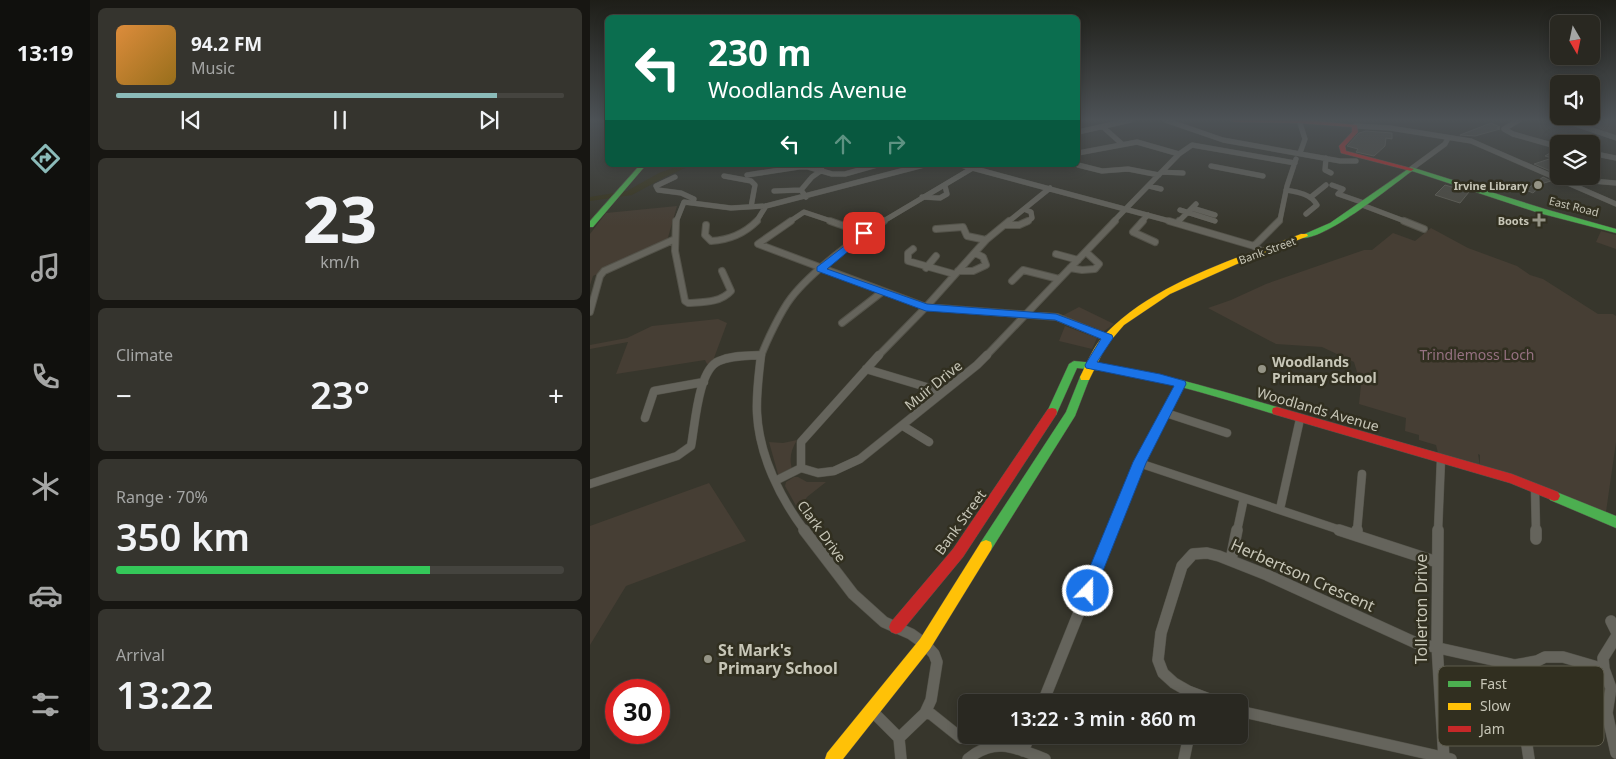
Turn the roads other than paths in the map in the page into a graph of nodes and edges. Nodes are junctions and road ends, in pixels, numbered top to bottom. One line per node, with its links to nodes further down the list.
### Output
1 (1178, 155): 25 (street, Muir Drive)
2 (1243, 155): 24 (street)
3 (1246, 155): 13 (street)
4 (1298, 155): 13 (street)
5 (1312, 155): 10 (street)
6 (1354, 155): 22 (main road, East Road)
7 (1429, 155): 22 (street, Bank Street)
8 (1506, 155): 29 (street)
9 (1603, 155): 11 (street)
10 (1326, 158): 12 (street); 27 (street)
11 (1616, 158)
12 (1356, 161)
13 (1295, 163): 42 (street)
14 (1080, 165): 25 (street)
15 (1211, 166): 24 (street)
16 (633, 167): 39 (main road)
17 (641, 167): 39 (main road)
18 (870, 167): 23 (street)
19 (916, 167): 35 (street)
20 (966, 167): 21 (street)
21 (971, 169): 38 (street); 67 (street, Clark Drive)
22 (1411, 169): 48 (main road, Bank Street); 66 (main road, East Road)
23 (822, 170): 28 (street); 41 (street)
24 (1236, 171): 31 (street)
25 (1160, 173): 26 (street); 37 (street, Muir Drive)
26 (1183, 173)
27 (1331, 173)
28 (747, 175)
29 (1550, 175)
30 (724, 176): 51 (street)
31 (1262, 176)
32 (675, 177): 47 (street)
33 (1600, 182): 34 (street)
34 (1616, 183)
35 (852, 184): 44 (street); 45 (street)
36 (1574, 185): 49 (street)
37 (1149, 186): 40 (street); 55 (street, Muir Drive)
38 (1050, 188): 54 (street); 55 (street)
39 (615, 189): 52 (main road); 62 (main road)
40 (1161, 189)
41 (801, 190): 43 (street); 45 (street)
42 (1286, 190): 46 (street); 72 (street)
43 (774, 191)
44 (856, 193)
45 (806, 197): 50 (street)
46 (1312, 197): 48 (street); 57 (street)
47 (693, 203): 51 (street); 68 (street)
48 (1363, 204): 65 (street); 72 (main road, Bank Street)
49 (1616, 204)
50 (766, 206): 51 (street); 63 (street)
51 (751, 207)
52 (593, 208)
53 (1192, 208): 56 (street); 59 (street); 61 (street)
54 (1024, 209): 60 (street); 60 (street)
55 (1127, 209): 58 (street); 73 (street, Muir Drive)
56 (1180, 210)
57 (1306, 214)
58 (1148, 215): 61 (street); 70 (street)
59 (1215, 217)
60 (1005, 224): 69 (street)
61 (1178, 224): 72 (street)
62 (590, 225)
63 (706, 225)
64 (936, 229): 69 (street)
65 (1424, 229)
66 (1616, 230)
67 (864, 233): 80 (street, Clark Drive); 80 (street)
68 (673, 240): 81 (street); 87 (street)
69 (986, 240): 74 (street)
70 (1155, 242)
71 (913, 249): 78 (street)
72 (1258, 249): 90 (main road, Bank Street)
73 (1086, 252): 77 (street, Muir Drive); 79 (street)
74 (975, 254): 82 (street); 82 (street)
75 (1056, 254): 77 (street)
76 (936, 256): 78 (street)
77 (1078, 260): 79 (street, Muir Drive)
78 (926, 268): 82 (street)
79 (1070, 268): 83 (street, Muir Drive)
80 (820, 269): 85 (street); 91 (street, Clark Drive)
81 (722, 271)
82 (956, 273): 86 (street)
83 (1060, 279): 84 (street); 88 (street, Muir Drive)
84 (1012, 281)
85 (882, 292): 86 (street); 89 (street)
86 (926, 307): 88 (street); 93 (street)
87 (590, 312)
88 (1026, 314): 90 (street); 96 (street, Muir Drive)
89 (842, 323)
90 (1108, 338): 92 (main road, Bank Street)
91 (761, 356): 94 (street); 107 (street, Clark Drive)
92 (1090, 365): 95 (main road, Woodlands Avenue); 117 (main road, Bank Street); 119 (main road, Bank Street)
93 (866, 369): 96 (street); 105 (street)
94 (704, 382): 98 (street); 108 (street)
95 (1180, 384): 97 (street); 99 (main road, Woodlands Avenue)
96 (943, 392): 100 (street, Muir Drive)
97 (1166, 413): 101 (street); 104 (street)
98 (645, 418)
99 (1300, 419): 103 (main road, Woodlands Avenue); 111 (street)
100 (903, 426): 102 (street); 105 (street, Muir Drive)
101 (1227, 433)
102 (929, 442)
103 (1441, 459): 109 (main road, Woodlands Avenue); 116 (street, Tollerton Drive)
104 (1139, 462): 110 (street); 126 (street)
105 (802, 468): 107 (street)
106 (1362, 474): 113 (street)
107 (775, 480): 117 (street, Clark Drive)
108 (590, 484)
109 (1535, 489): 112 (main road, Woodlands Avenue); 114 (street)
110 (1244, 498): 111 (street); 115 (street)
111 (1280, 509): 113 (street)
112 (1616, 522)
113 (1357, 535): 116 (street)
114 (1536, 538)
115 (1231, 560): 120 (street, Herbertson Crescent); 127 (street, Herbertson Crescent)
116 (1437, 562): 120 (street, Tollerton Drive)
117 (896, 627): 119 (street, Clark Drive)
118 (1616, 637): 123 (street)
119 (925, 644): 128 (main road, Bank Street); 129 (street)
120 (1436, 648): 121 (street, Herbertson Crescent); 125 (street, Tollerton Drive)
121 (1515, 665): 122 (street)
122 (1594, 666)
123 (1604, 666)
124 (1604, 669): 137 (street)
125 (1438, 670)
126 (1046, 694)
127 (1190, 694)
128 (871, 710): 132 (street); 139 (main road, Bank Street)
129 (925, 713): 131 (street); 132 (street)
130 (1248, 713): 138 (street)
131 (958, 736)
132 (900, 738): 140 (street)
133 (1026, 744): 136 (street)
134 (1187, 744): 143 (street)
135 (1527, 746): 144 (street)
136 (1023, 752): 141 (street); 142 (street)
137 (1616, 753)
138 (1446, 758)
139 (833, 759)
140 (900, 759)
141 (968, 759)
142 (1045, 759)
143 (1184, 759)
144 (1529, 759)

